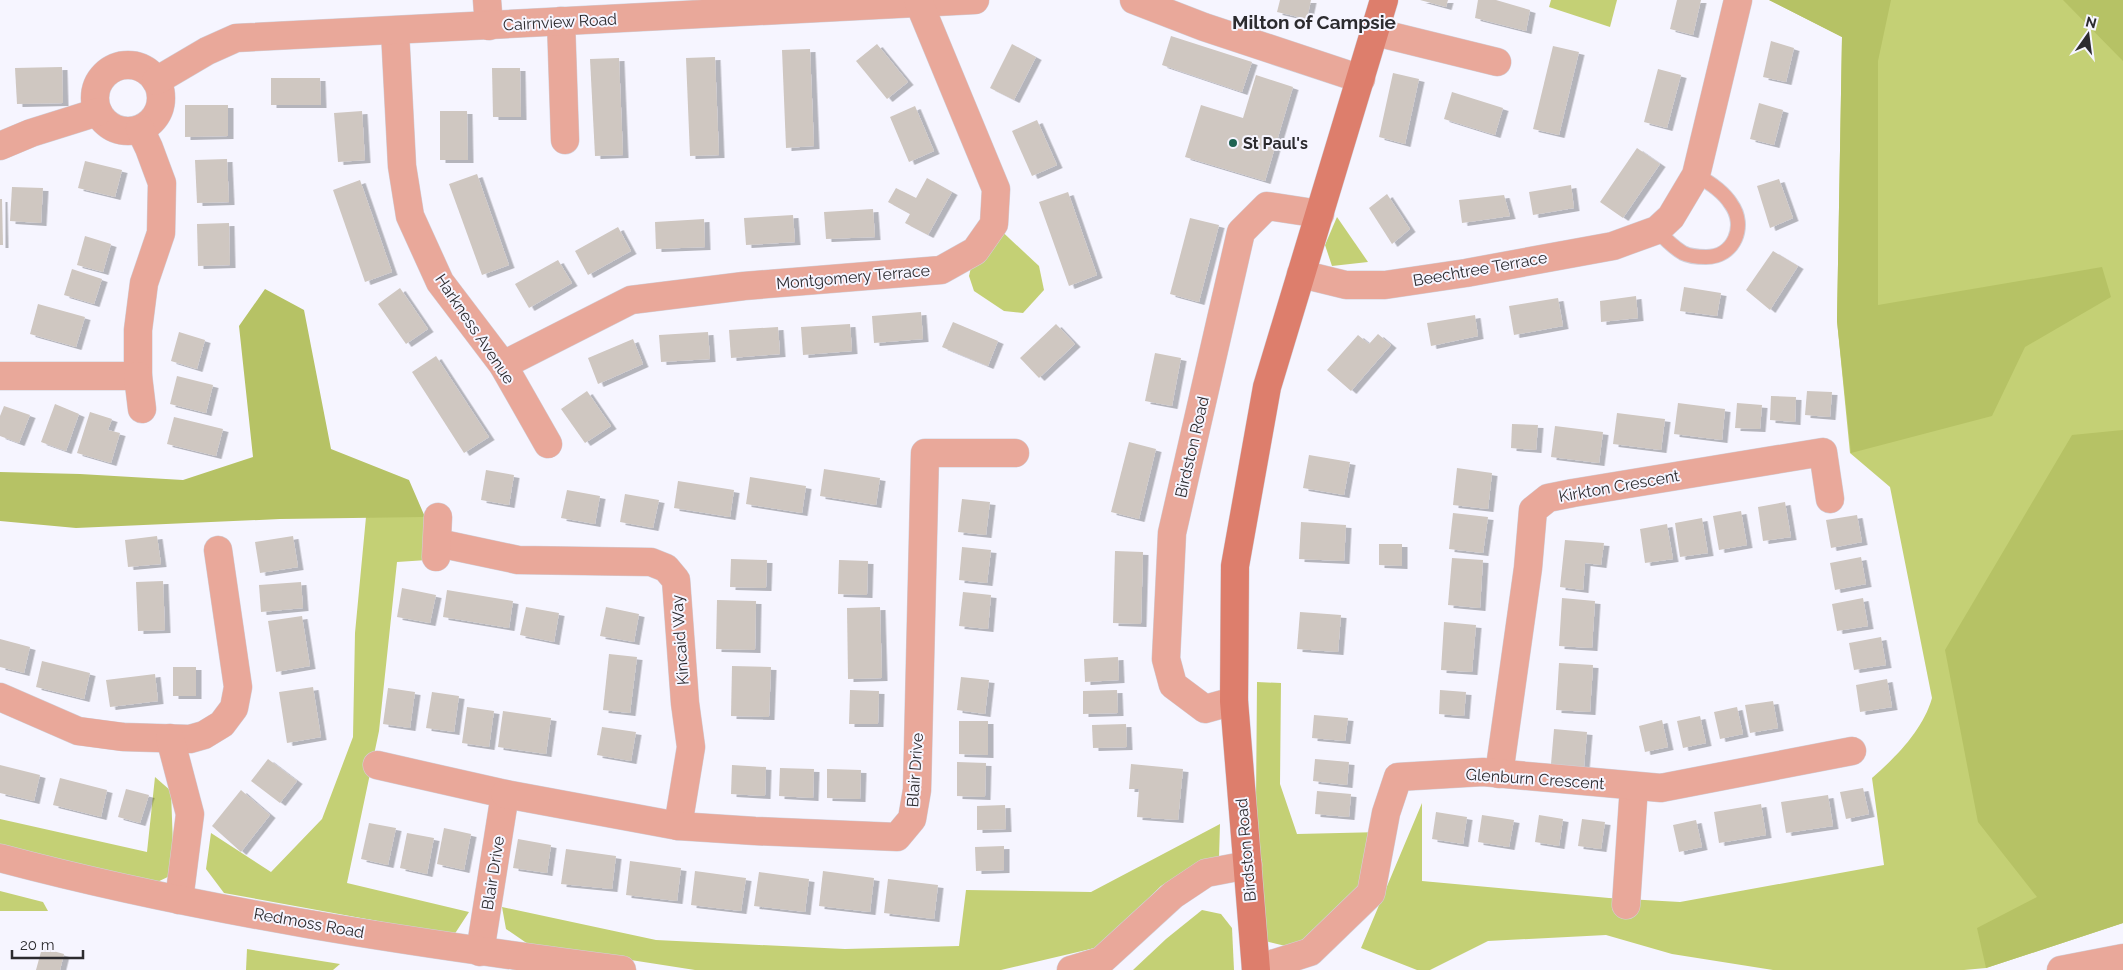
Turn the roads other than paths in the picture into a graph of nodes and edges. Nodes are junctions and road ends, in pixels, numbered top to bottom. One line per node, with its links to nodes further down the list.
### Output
1 (975, 0): 5 (street, Cairnview Road)
2 (1384, 0): 10 (main road, Birdston Road)
3 (1738, 0): 18 (street, Beechtree Terrace)
4 (1141, 1): 12 (street)
5 (919, 3): 6 (street, Cairnview Road); 22 (street, Montgomery Terrace)
6 (825, 4): 8 (street, Cairnview Road)
7 (488, 13): 8 (street, Cairnview Road); 9 (street, Cairnview Road)
8 (561, 21): 16 (street)
9 (395, 31): 13 (street, Cairnview Road); 22 (street, Harkness Avenue)
10 (1375, 32): 11 (street); 12 (main road, Birdston Road)
11 (1497, 62)
12 (1361, 79): 19 (main road, Birdston Road)
13 (156, 81): 14 (street); 15 (street)
14 (98, 112): 15 (street); 17 (street)
15 (140, 128): 24 (street)
16 (564, 140)
17 (0, 146)
18 (1696, 174): 20 (street, Beechtree Terrace); 20 (lane)
19 (1320, 214): 21 (main road, Birdston Road); 32 (street, Birdston Road)
20 (1657, 230): 21 (street, Beechtree Terrace)
21 (1300, 274): 32 (main road, Birdston Road)
22 (502, 366): 26 (street, Harkness Avenue)
23 (0, 376): 24 (street)
24 (138, 376): 25 (street)
25 (142, 408)
26 (548, 444)
27 (1015, 453): 39 (street, Blair Drive)
28 (1830, 499): 36 (street, Kirkton Crescent)
29 (437, 539): 39 (street, Kincaid Way)
30 (218, 550): 33 (street)
31 (0, 697): 33 (street)
32 (1234, 701): 41 (main road, Birdston Road)
33 (170, 738): 42 (street)
34 (1852, 751): 37 (street, Glenburn Crescent)
35 (377, 765): 38 (street, Blair Drive)
36 (1499, 774): 37 (street, Glenburn Crescent); 48 (street, Glenburn Crescent)
37 (1634, 786): 43 (street)
38 (505, 794): 39 (street, Blair Drive); 44 (street, Blair Drive)
39 (678, 826)
40 (0, 858): 42 (street, Redmoss Road)
41 (1248, 865): 47 (street); 48 (main road, Birdston Road)
42 (180, 900): 44 (street, Redmoss Road)
43 (1626, 905)
44 (480, 952): 46 (street, Redmoss Road)
45 (2123, 958): 49 (street)
46 (622, 970)
47 (1071, 970)
48 (1256, 970)
49 (2061, 970)

